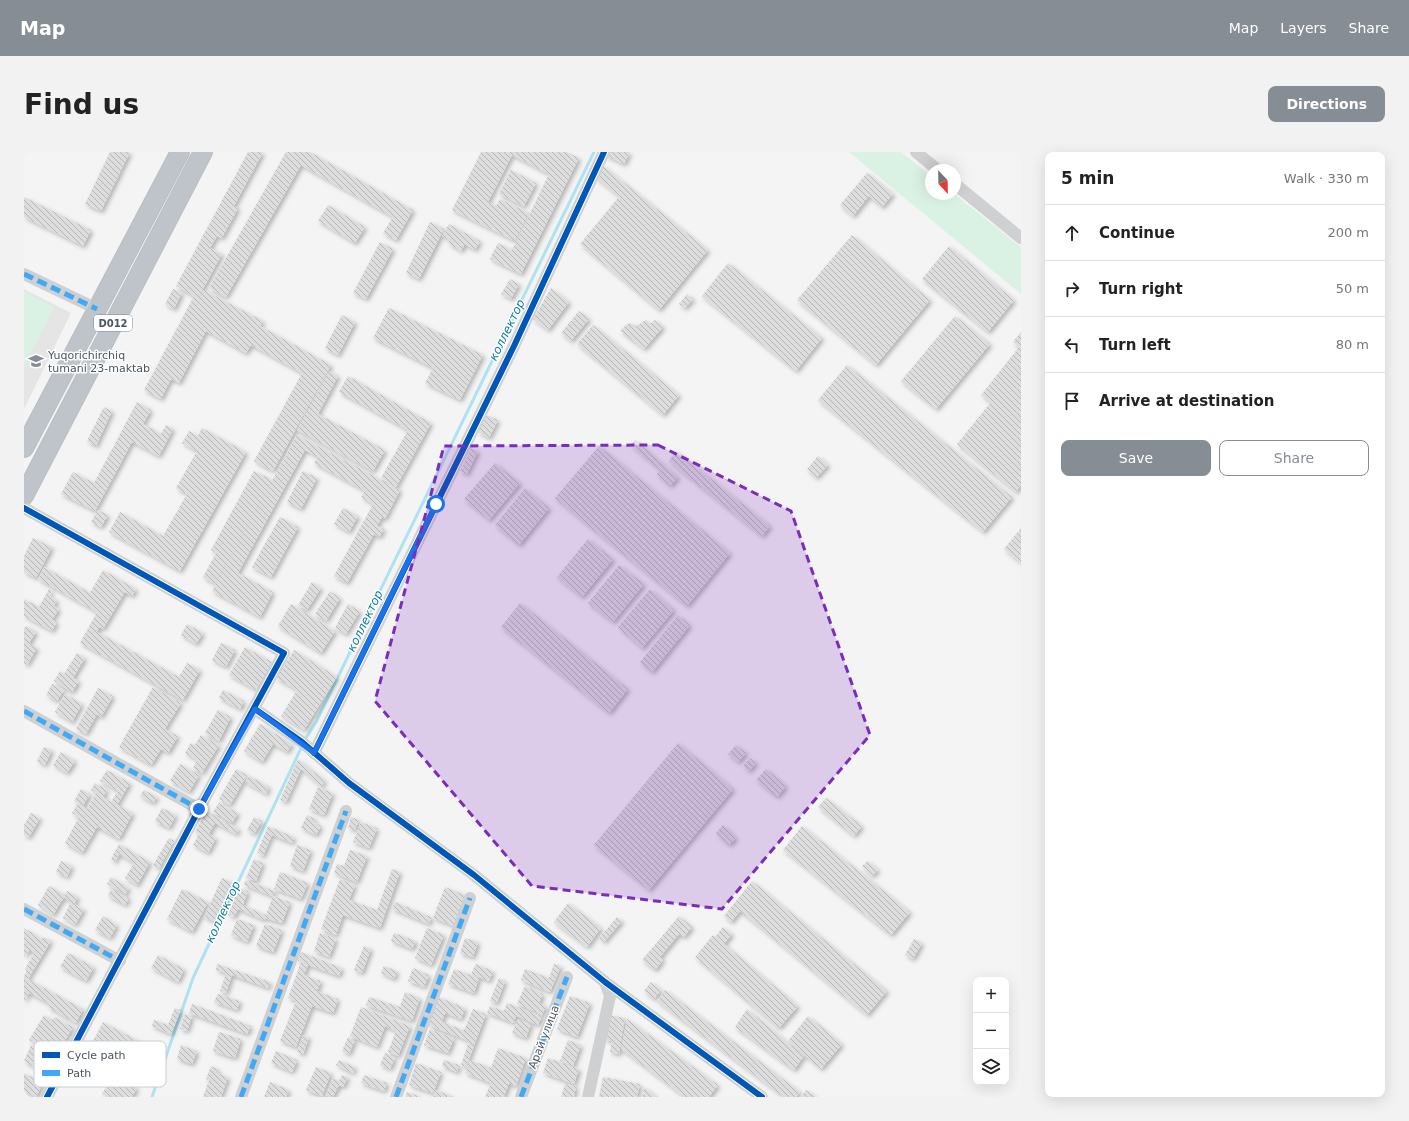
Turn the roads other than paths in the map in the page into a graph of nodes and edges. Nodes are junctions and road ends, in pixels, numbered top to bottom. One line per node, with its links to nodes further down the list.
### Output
1 (180, 152): 9 (highway, D012)
2 (203, 152): 10 (highway, D012)
3 (604, 152): 16 (street)
4 (916, 152): 5 (street)
5 (931, 164)
6 (961, 189): 7 (street)
7 (1021, 238)
8 (24, 274): 9 (street)
9 (97, 309): 10 (highway); 11 (highway, D012)
10 (115, 318): 12 (highway, D012)
11 (24, 448)
12 (24, 496)
13 (24, 508): 14 (street)
14 (255, 709): 16 (street); 17 (street)
15 (24, 711): 17 (street)
16 (313, 752): 23 (street)
17 (199, 809): 21 (street)
18 (346, 811): 27 (street)
19 (470, 898): 28 (street)
20 (24, 909): 21 (street)
21 (120, 961): 24 (street)
22 (567, 976): 29 (street, Арай улица)
23 (605, 982): 30 (street); 31 (street)
24 (77, 1041)
25 (52, 1087): 26 (street)
26 (47, 1097)
27 (241, 1097)
28 (396, 1097)
29 (521, 1097)
30 (588, 1097)
31 (762, 1097)

